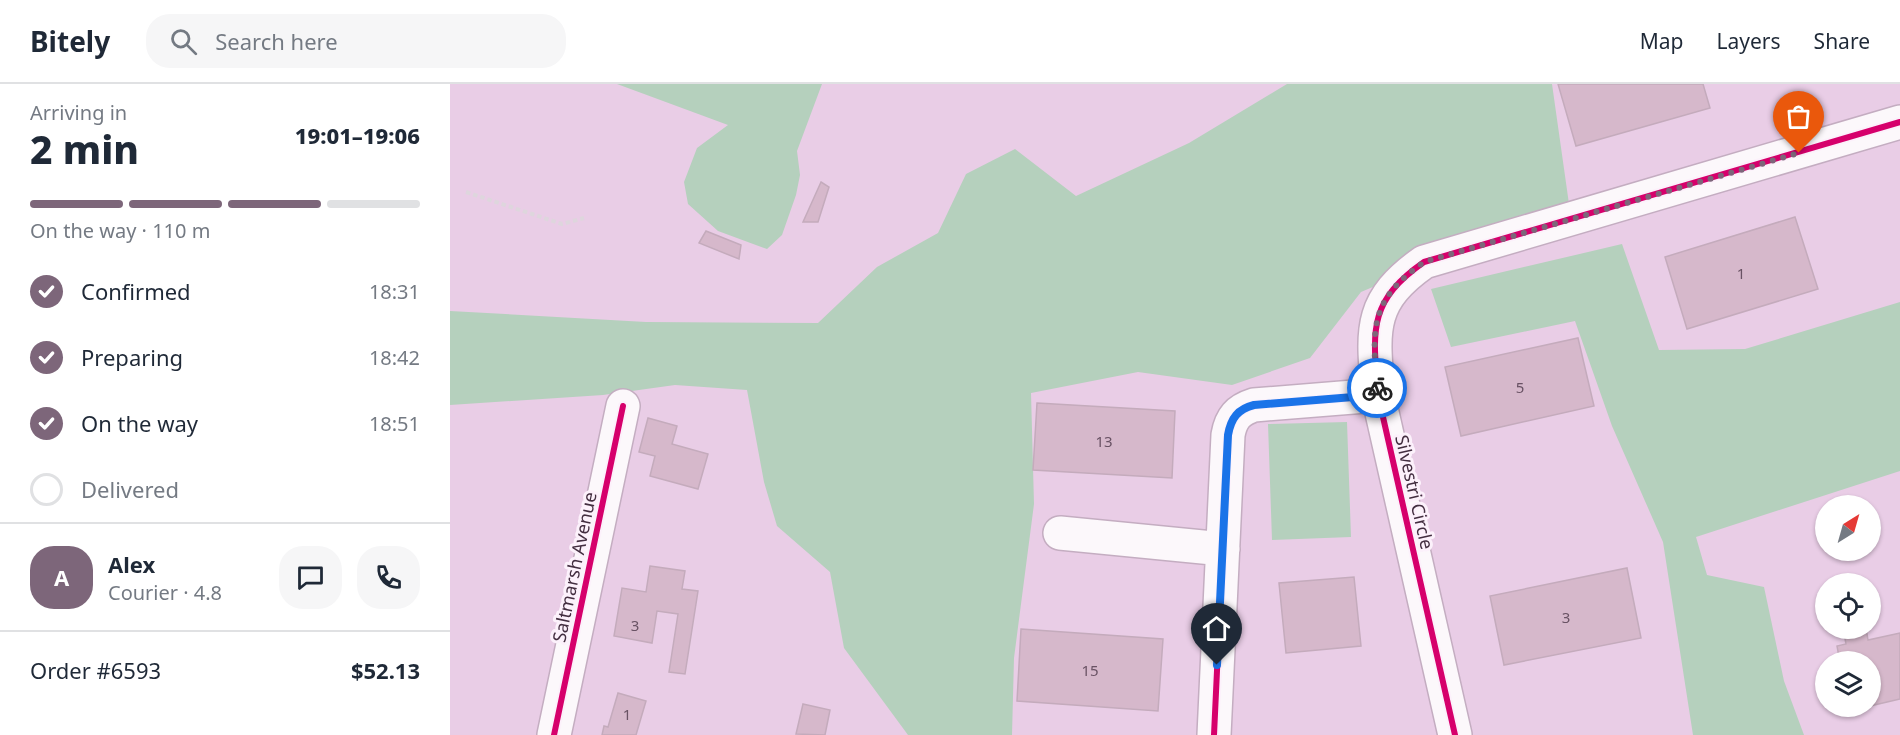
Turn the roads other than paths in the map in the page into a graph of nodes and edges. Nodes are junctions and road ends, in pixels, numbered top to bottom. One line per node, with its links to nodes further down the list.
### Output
1 (1900, 123): 2 (street, Silvestri Circle)
2 (1378, 395): 5 (street); 8 (street, Silvestri Circle)
3 (623, 406): 6 (street, Saltmarsh Avenue)
4 (1060, 533): 5 (street)
5 (1223, 549): 7 (street)
6 (554, 735)
7 (1214, 735)
8 (1455, 735)

